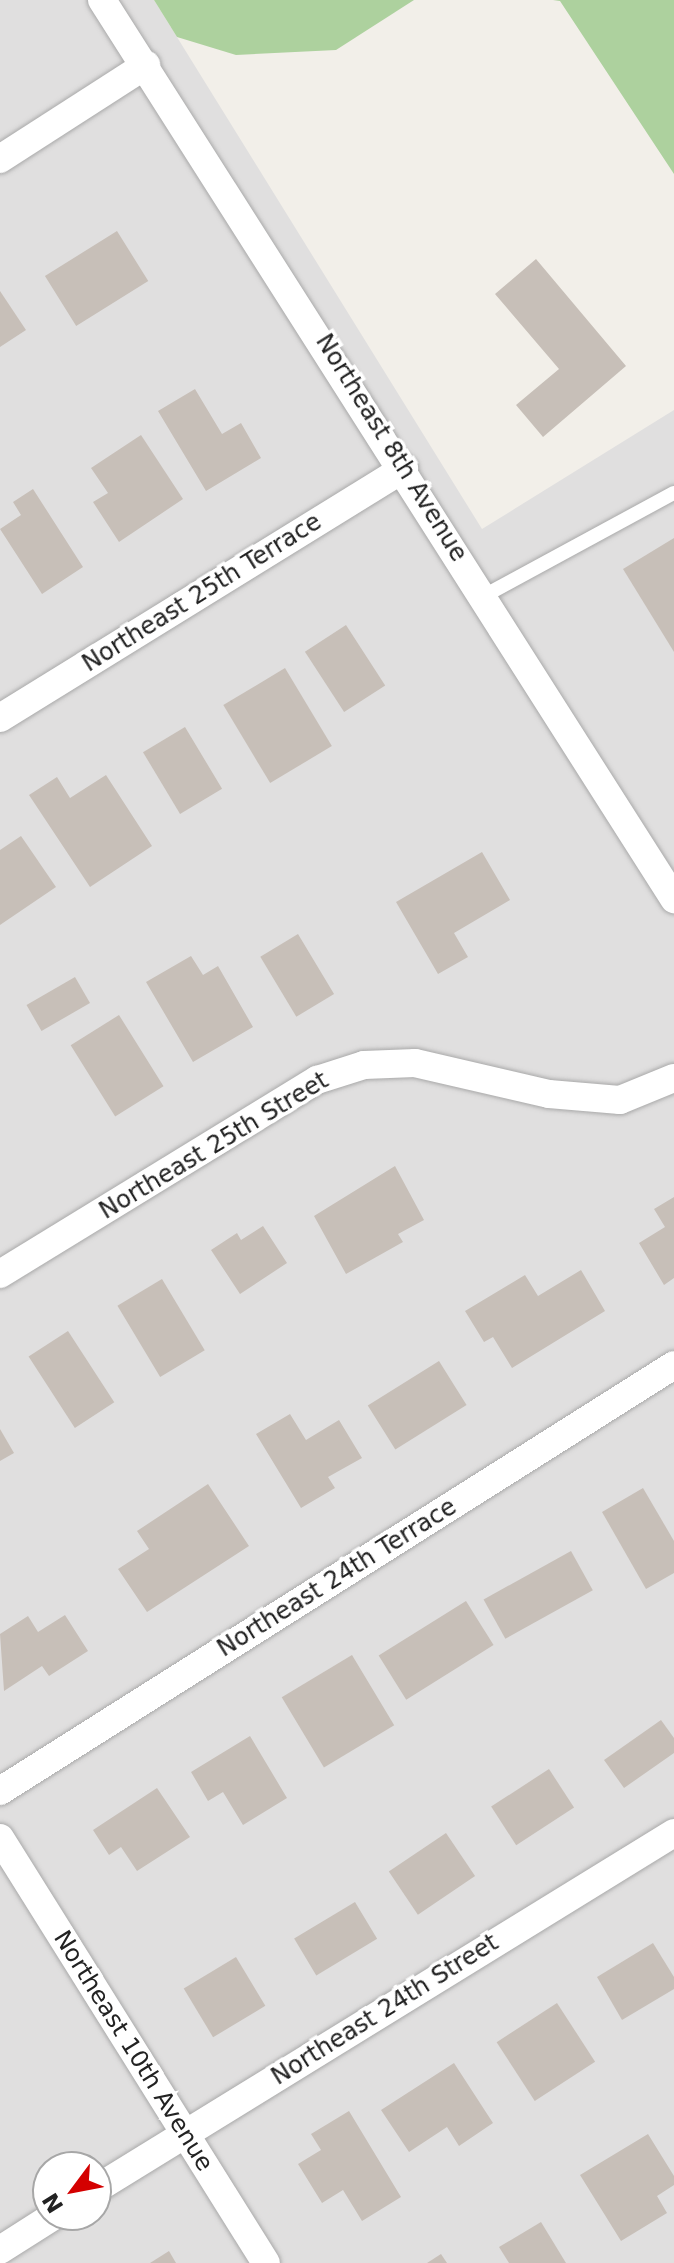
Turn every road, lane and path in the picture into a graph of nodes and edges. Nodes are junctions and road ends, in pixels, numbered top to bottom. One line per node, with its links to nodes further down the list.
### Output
1 (102, 0): 2 (street, Northeast 8th Avenue)
2 (146, 65): 3 (street); 4 (street, Northeast 8th Avenue)
3 (0, 159)
4 (404, 468): 6 (street, Northeast 8th Avenue); 7 (street, Northeast 25th Terrace)
5 (674, 493): 6 (lane)
6 (484, 596): 8 (street, Northeast 8th Avenue)
7 (0, 718)
8 (674, 899)
9 (674, 1078): 10 (street, Northeast 25th Street)
10 (0, 1274)
11 (674, 1365): 12 (street, Northeast 24th Terrace)
12 (0, 1791)
13 (674, 1833): 15 (street, Northeast 24th Street)
14 (0, 1838): 15 (street, Northeast 10th Avenue)
15 (184, 2133): 16 (street, Northeast 24th Street); 19 (street, Northeast 10th Avenue)
16 (112, 2179)
17 (32, 2230): 18 (street)
18 (0, 2250)
19 (266, 2263)

